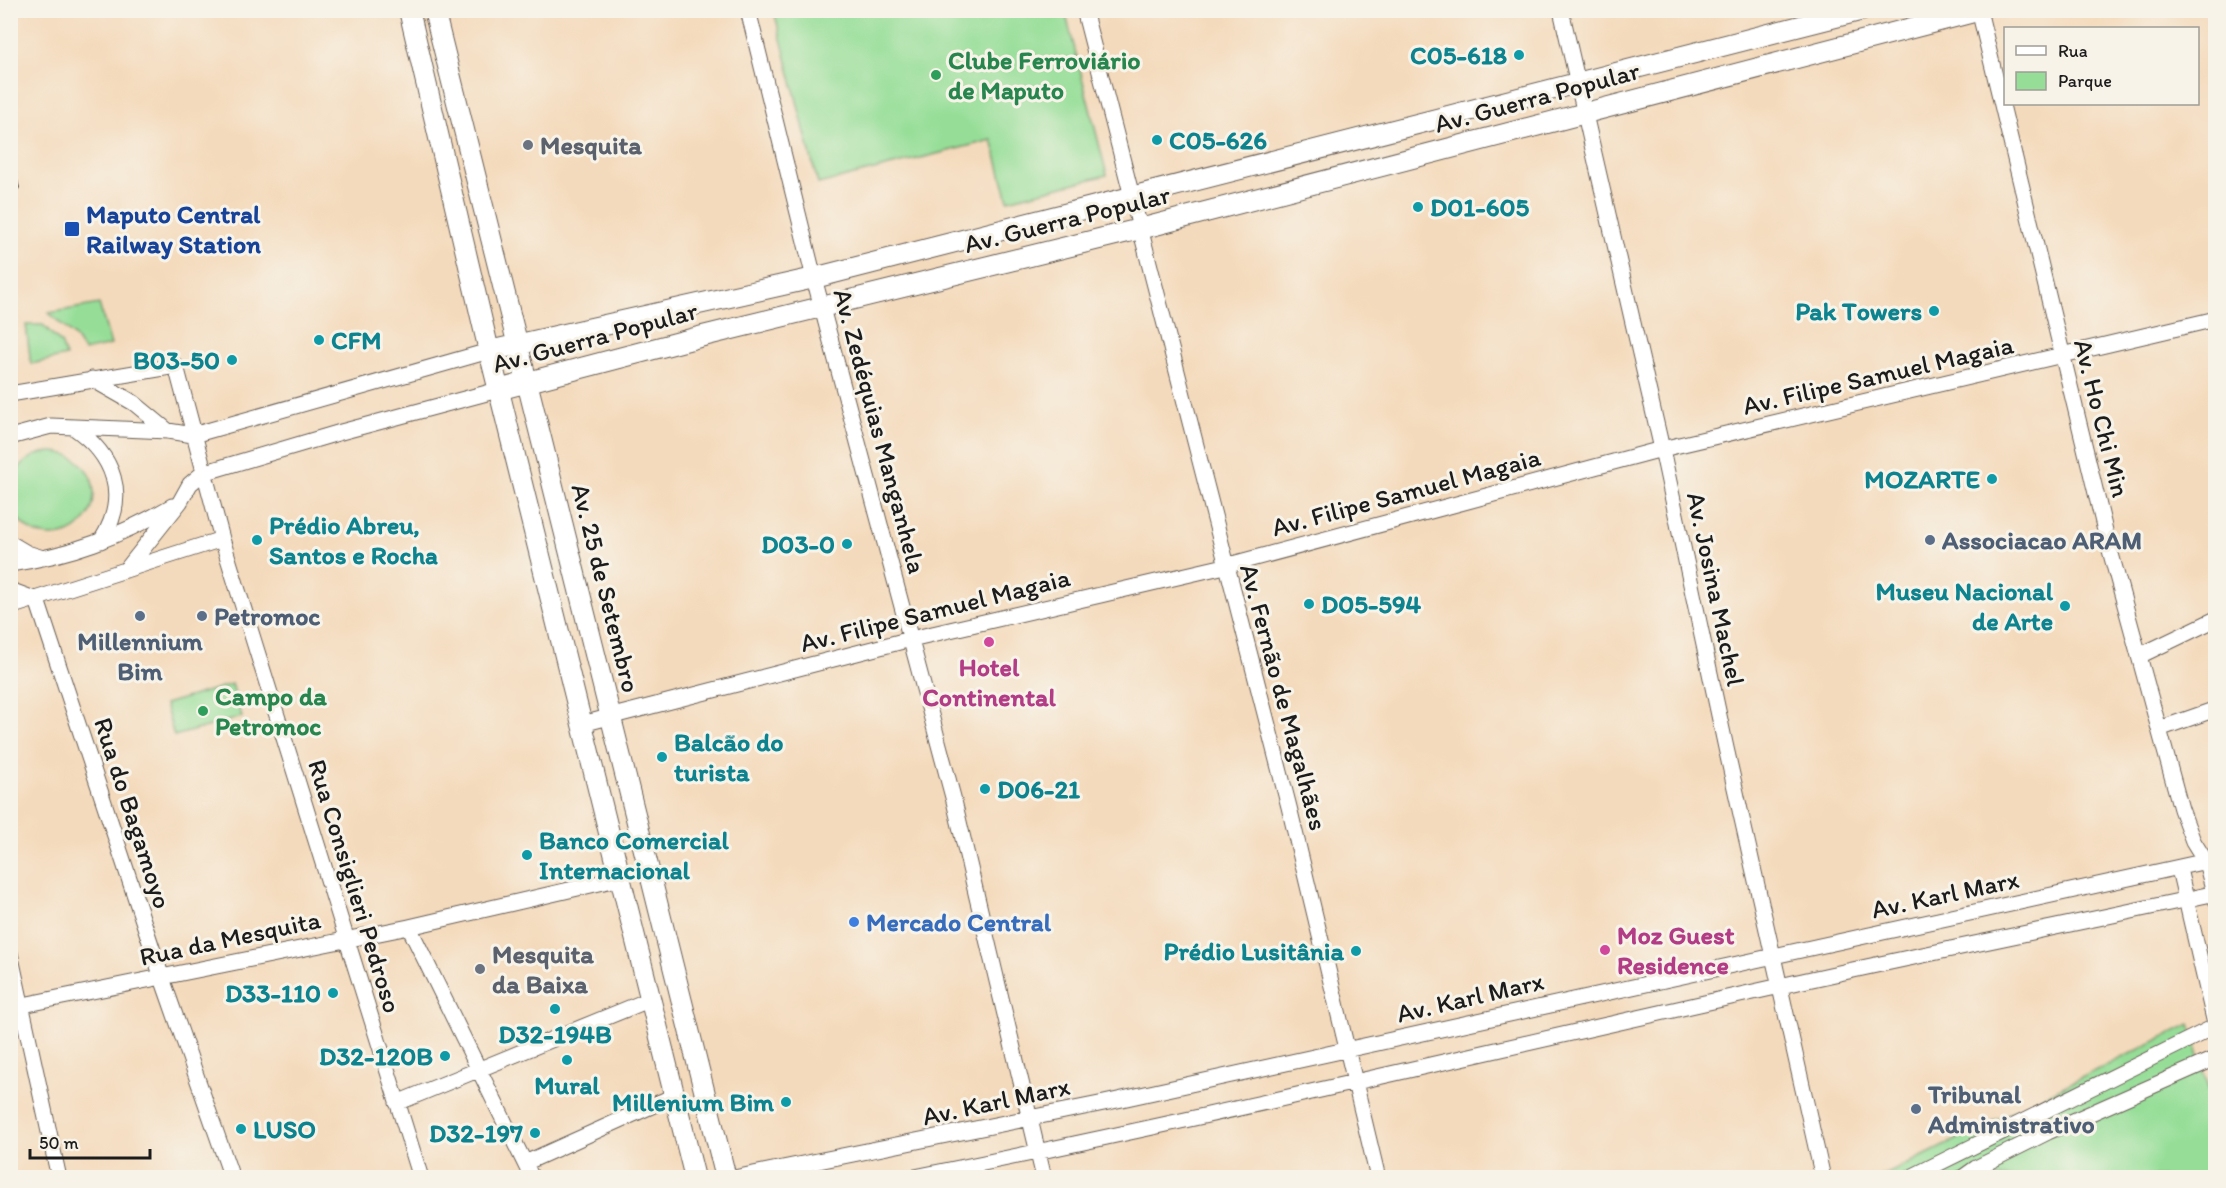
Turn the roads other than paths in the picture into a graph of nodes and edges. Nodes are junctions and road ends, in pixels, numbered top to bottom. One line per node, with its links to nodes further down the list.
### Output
1 (409, 10): 16 (main road)
2 (434, 10): 15 (main road, Av. 25 de Setembro)
3 (748, 10): 12 (street, Av. Zedéquias Manganhela)
4 (1084, 10): 10 (street)
5 (1561, 10): 8 (street, Av. Josina Machel)
6 (1863, 10): 8 (main road, Av. Guerra Popular)
7 (1980, 11): 9 (main road, Av. Guerra Popular); 17 (street, Av. Ho Chi Min)
8 (1579, 85): 9 (street, Av. Josina Machel); 10 (main road, Av. Guerra Popular)
9 (1585, 112): 11 (main road, Av. Guerra Popular); 26 (street, Av. Josina Machel)
10 (1132, 199): 11 (street, Av. Fernão de Magalhães); 12 (main road, Av. Guerra Popular)
11 (1140, 229): 13 (main road, Av. Guerra Popular); 34 (street, Av. Fernão de Magalhães)
12 (814, 278): 13 (street, Av. Zedéquias Manganhela); 15 (main road, Av. Guerra Popular)
13 (822, 308): 19 (main road, Av. Guerra Popular); 40 (street, Av. Zedéquias Manganhela)
14 (2216, 319): 17 (street, Av. Filipe Samuel Magaia)
15 (517, 345): 16 (main road, Av. Guerra Popular); 19 (main road, Av. 25 de Setembro)
16 (489, 351): 20 (main road); 24 (street, Av. Guerra Popular)
17 (2062, 357): 26 (street, Av. Filipe Samuel Magaia); 41 (street, Av. Ho Chi Min)
18 (92, 379): 21 (street); 23 (street); 24 (street, Rua Consiglieri Pedroso)
19 (526, 382): 20 (main road, Av. Guerra Popular); 43 (main road, Av. 25 de Setembro)
20 (498, 390): 27 (street, Av. Guerra Popular); 44 (main road)
21 (10, 394)
22 (73, 428): 23 (street, Av. Guerra Popular); 25 (street, Av. Guerra Popular); 30 (street)
23 (168, 431): 24 (street, Av. Guerra Popular)
24 (193, 435): 27 (street, Rua Consiglieri Pedroso)
25 (10, 437)
26 (1662, 449): 34 (street, Av. Filipe Samuel Magaia); 54 (street, Av. Josina Machel)
27 (202, 473): 28 (street); 29 (street, Rua Consiglieri Pedroso)
28 (180, 502): 30 (street); 35 (street)
29 (222, 539): 35 (street); 52 (street, Rua Consiglieri Pedroso)
30 (101, 541): 32 (street)
31 (10, 543): 32 (street)
32 (46, 559): 33 (street)
33 (10, 564)
34 (1225, 566): 40 (street, Av. Filipe Samuel Magaia); 60 (street, Av. Fernão de Magalhães)
35 (126, 570): 37 (street)
36 (10, 590): 37 (street)
37 (37, 600): 38 (street); 55 (street, Rua do Bagamoyo)
38 (10, 607)
39 (2216, 619): 41 (street)
40 (911, 639): 43 (street, Av. Filipe Samuel Magaia); 66 (street, Av. Zedéquias Manganhela)
41 (2139, 656): 45 (street, Av. Ho Chi Min)
42 (2216, 709): 45 (street)
43 (610, 717): 44 (street, Av. Filipe Samuel Magaia); 74 (main road, Av. 25 de Setembro)
44 (582, 724): 48 (main road)
45 (2159, 729): 46 (street, Av. Ho Chi Min)
46 (2211, 860): 47 (street, Av. Karl Marx); 49 (street, Av. Ho Chi Min)
47 (2179, 869): 50 (street); 54 (street, Av. Karl Marx)
48 (621, 878): 51 (street, Rua da Mesquita); 57 (main road)
49 (2215, 895): 50 (street)
50 (2187, 899): 56 (street); 59 (street)
51 (409, 927): 52 (street, Rua da Mesquita); 62 (street)
52 (347, 938): 55 (street, Rua da Mesquita); 65 (street, Rua Consiglieri Pedroso)
53 (10, 953): 58 (street)
54 (1773, 955): 56 (street, Av. Josina Machel); 60 (street, Av. Karl Marx)
55 (162, 978): 58 (street, Rua da Mesquita); 70 (street, Rua do Bagamoyo)
56 (1780, 986): 63 (street); 79 (street, Av. Josina Machel)
57 (651, 999): 62 (street); 64 (main road)
58 (23, 1005): 69 (street)
59 (2215, 1027): 80 (street)
60 (1345, 1049): 63 (street, Av. Fernão de Magalhães); 66 (street, Av. Karl Marx)
61 (2216, 1058): 81 (street)
62 (478, 1069): 65 (street); 68 (street)
63 (1354, 1082): 67 (street); 78 (street, Av. Fernão de Magalhães)
64 (676, 1095): 68 (street); 73 (main road)
65 (397, 1103): 71 (street, Rua Consiglieri Pedroso)
66 (1030, 1119): 67 (street, Av. Zedéquias Manganhela); 75 (street, Av. Karl Marx)
67 (1038, 1152): 76 (street); 77 (street, Av. Zedéquias Manganhela)
68 (525, 1163): 72 (street)
69 (59, 1178)
70 (232, 1178)
71 (421, 1178)
72 (532, 1178)
73 (695, 1178)
74 (726, 1178)
75 (734, 1178)
76 (910, 1178)
77 (1044, 1178)
78 (1378, 1178)
79 (1823, 1178)
80 (1909, 1178)
81 (1962, 1178)

